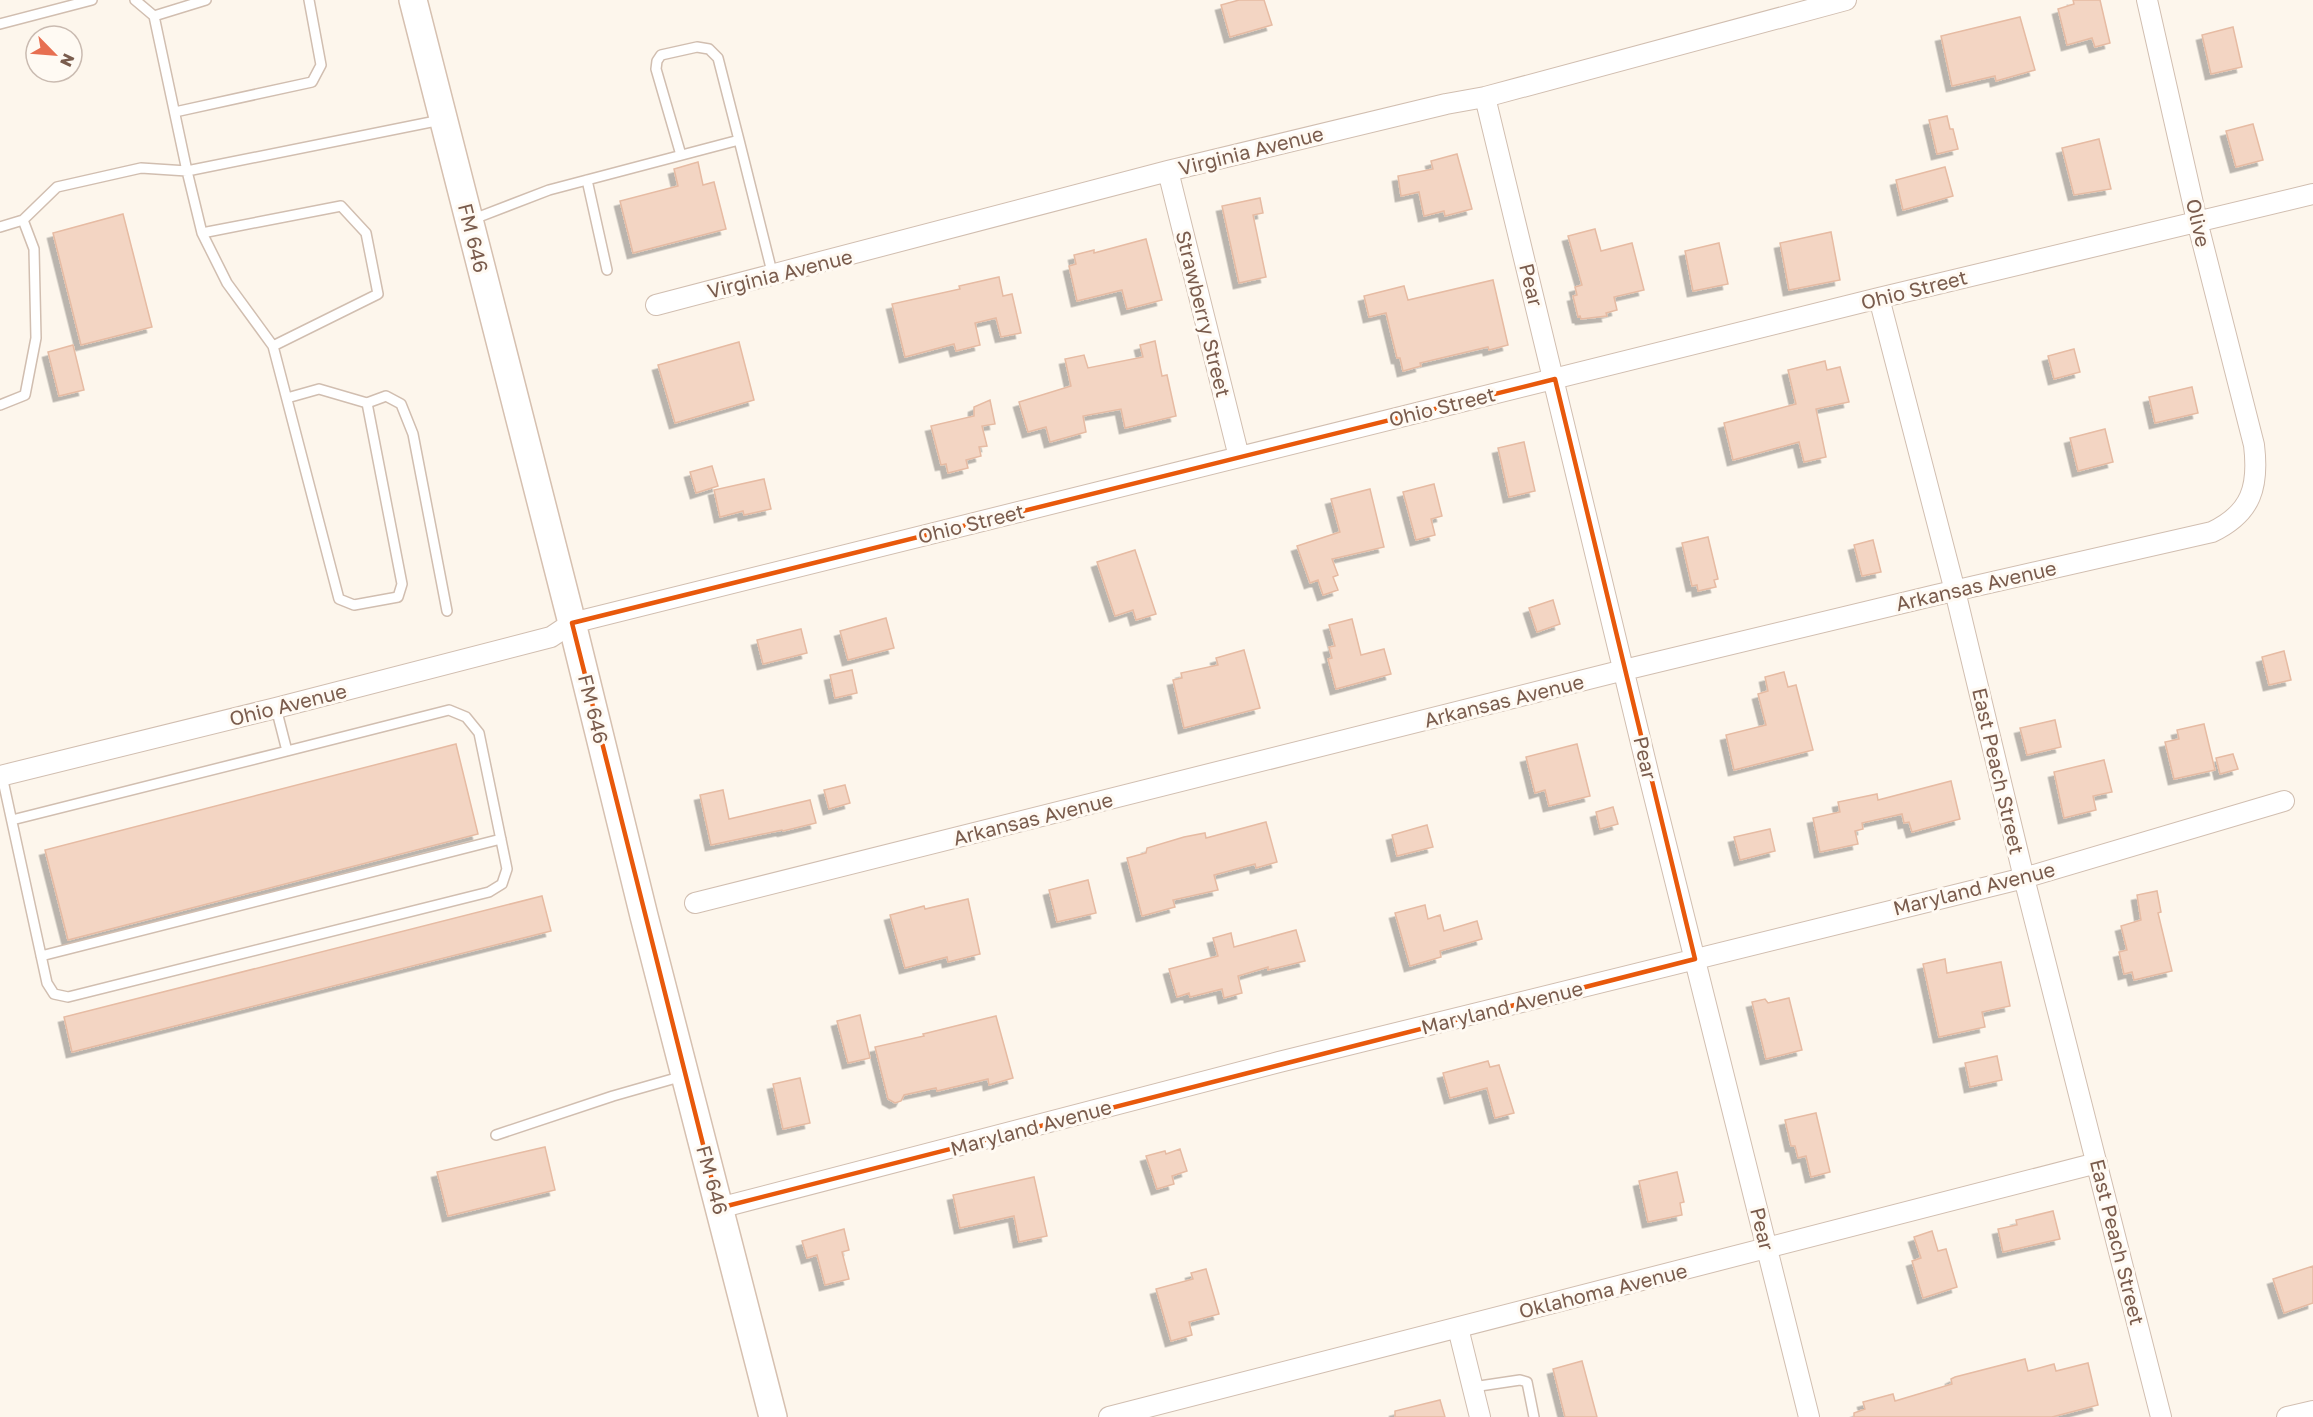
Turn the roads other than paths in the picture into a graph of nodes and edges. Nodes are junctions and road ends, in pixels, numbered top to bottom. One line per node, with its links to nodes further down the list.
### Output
1 (92, 0): 9 (lane)
2 (135, 0): 8 (lane)
3 (206, 0): 8 (lane)
4 (309, 0): 11 (lane)
5 (413, 0): 12 (main road, FM 646 / FM 646)
6 (1846, 0): 10 (street, Virginia Avenue)
7 (2147, 0): 21 (street, Olive)
8 (154, 16): 11 (lane)
9 (0, 24)
10 (1485, 97): 16 (street, Virginia Avenue); 29 (street, Pear)
11 (175, 112): 15 (lane)
12 (444, 119): 15 (lane); 20 (main road, FM 646 / FM 646)
13 (739, 140): 14 (lane); 14 (lane); 25 (lane)
14 (681, 155): 17 (lane)
15 (187, 171): 19 (lane); 23 (lane)
16 (1168, 171): 25 (street, Virginia Avenue); 34 (street, Strawberry Street)
17 (587, 180): 20 (lane); 24 (lane)
18 (2313, 194): 21 (street, Ohio Street)
19 (23, 220): 22 (lane); 32 (lane)
20 (469, 221): 37 (main road, FM 646 / FM 646)
21 (2197, 221): 26 (street, Ohio Street); 33 (street, Olive)
22 (0, 227)
23 (202, 233): 28 (lane); 28 (lane)
24 (607, 270)
25 (773, 276): 27 (street, Virginia Avenue)
26 (1879, 298): 29 (street, Ohio Street); 35 (street, East Peach Street)
27 (656, 305)
28 (273, 346): 30 (lane)
29 (1555, 379): 34 (street, Ohio Street); 38 (street, Pear)
30 (287, 398): 31 (lane); 31 (lane)
31 (367, 403): 36 (lane)
32 (0, 405)
33 (2254, 445): 35 (street, Arkansas Avenue)
34 (1239, 457): 37 (street, Ohio Street)
35 (1955, 591): 38 (street, Arkansas Avenue); 45 (street, East Peach Street)
36 (447, 611)
37 (572, 623): 39 (street, Ohio Avenue); 49 (main road, FM 646 / FM 646)
38 (1624, 670): 46 (street, Arkansas Avenue); 48 (street, Pear)
39 (276, 708): 40 (lane); 41 (street, Ohio Avenue)
40 (287, 751): 43 (lane); 44 (lane)
41 (1, 776): 43 (lane)
42 (2284, 801): 45 (street, Maryland Avenue)
43 (12, 820): 47 (lane)
44 (501, 839): 47 (lane); 47 (lane)
45 (2024, 878): 48 (street, Maryland Avenue); 51 (street, East Peach Street)
46 (695, 903)
47 (41, 956)
48 (1695, 959): 52 (street, Maryland Avenue); 53 (street, Pear)
49 (685, 1076): 50 (lane); 52 (main road, FM 646 / FM 646)
50 (496, 1135)
51 (2097, 1163): 53 (street, Oklahoma Avenue); 62 (street, East Peach Street)
52 (719, 1208): 57 (main road, FM 646 / FM 646)
53 (1767, 1248): 54 (street, Oklahoma Avenue); 61 (street, Pear)
54 (1458, 1328): 55 (street); 58 (street, Oklahoma Avenue)
55 (1473, 1388): 59 (street); 60 (lane)
56 (2313, 1411): 63 (street)
57 (773, 1417)
58 (1109, 1417)
59 (1480, 1417)
60 (1534, 1417)
61 (1809, 1417)
62 (2161, 1417)
63 (2287, 1417)

